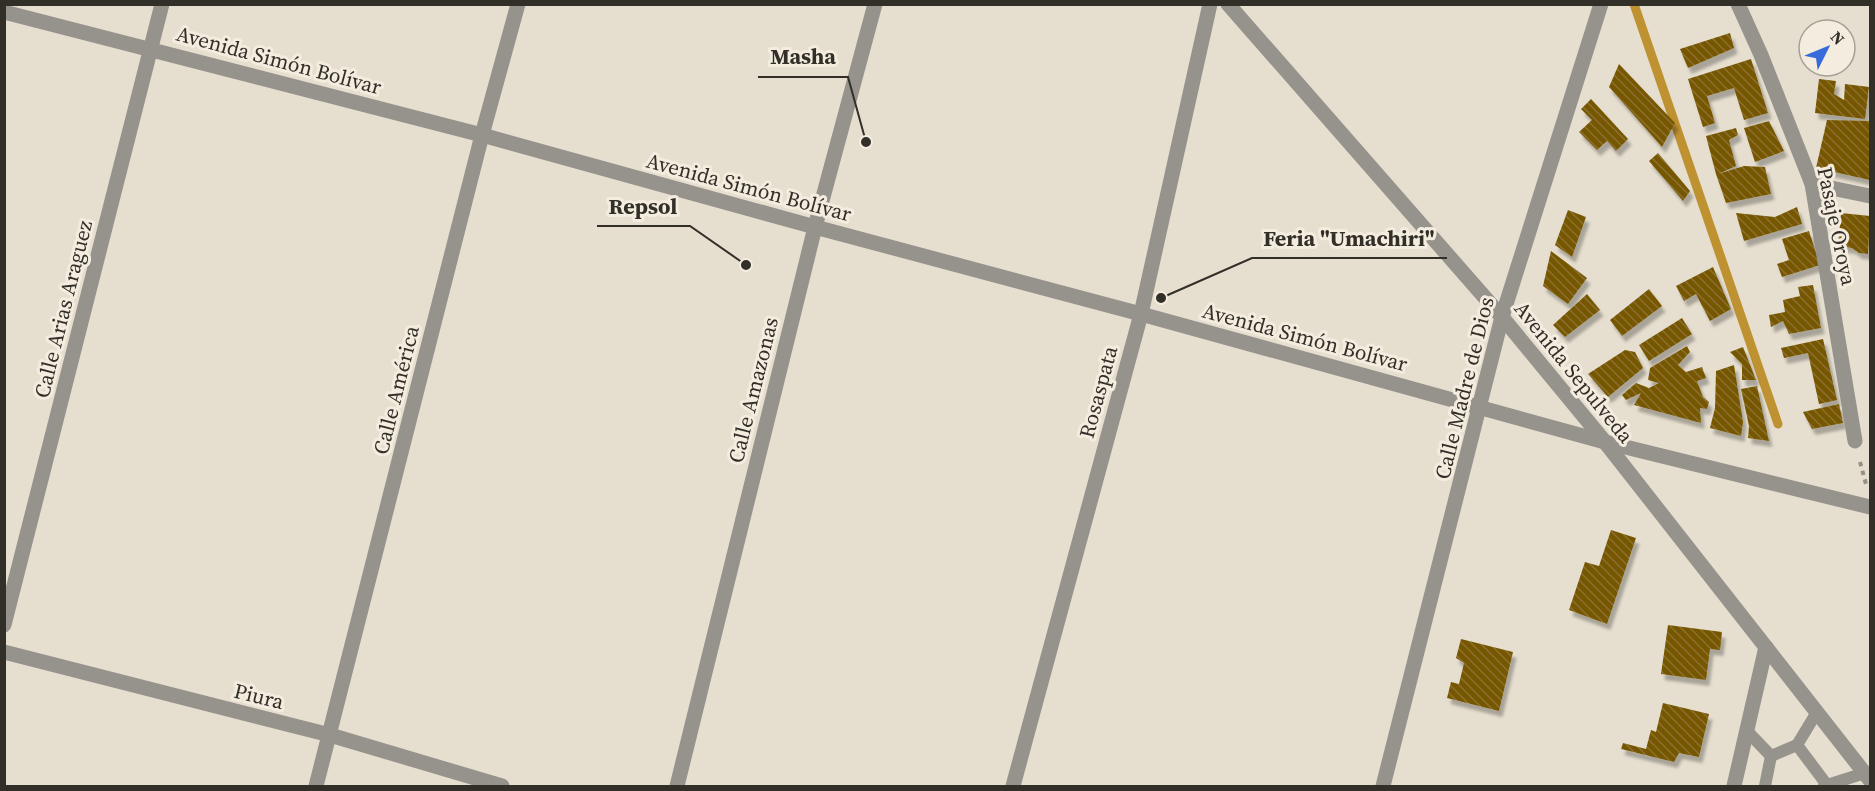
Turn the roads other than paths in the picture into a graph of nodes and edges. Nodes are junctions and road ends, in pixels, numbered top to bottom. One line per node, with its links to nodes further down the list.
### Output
1 (162, 4): 9 (street, Calle Arias Araguez)
2 (518, 4): 10 (street, Calle América)
3 (875, 4): 13 (street, Calle Amazonas)
4 (1210, 4): 14 (street, Rosaspata)
5 (1228, 4): 15 (street, Avenida Sepulveda)
6 (1601, 4): 15 (street, Calle Madre de Dios)
7 (1738, 4): 11 (street, Pasaje Oroya)
8 (4, 12): 9 (street, Avenida Simón Bolívar)
9 (150, 49): 10 (street, Avenida Simón Bolívar); 20 (street, Calle Arias Araguez)
10 (482, 135): 13 (street, Avenida Simón Bolívar); 25 (street, Calle América)
11 (1812, 184): 12 (street); 17 (street, Pasaje Oroya)
12 (1870, 196)
13 (815, 227): 14 (street, Avenida Simón Bolívar); 31 (street, Calle Amazonas)
14 (1141, 314): 16 (street, Avenida Simón Bolívar); 32 (street, Rosaspata)
15 (1502, 316): 16 (street, Calle Madre de Dios); 18 (street, Avenida Sepulveda)
16 (1480, 408): 18 (street, Avenida Simón Bolívar); 33 (street, Calle Madre de Dios)
17 (1855, 441)
18 (1605, 442): 19 (street, Avenida Simón Bolívar); 21 (street, Avenida Sepulveda)
19 (1870, 507)
20 (4, 625)
21 (1766, 647): 23 (street, Avenida Sepulveda); 24 (street)
22 (4, 652): 25 (street, Piura)
23 (1817, 712): 26 (lane); 28 (street, Avenida Sepulveda)
24 (1747, 731): 27 (lane); 34 (street)
25 (330, 735): 29 (street, Calle América); 30 (street, Piura)
26 (1797, 745): 27 (lane); 36 (lane)
27 (1772, 756): 35 (lane)
28 (1868, 777): 36 (lane)
29 (316, 786)
30 (502, 786)
31 (677, 786)
32 (1013, 786)
33 (1383, 786)
34 (1734, 786)
35 (1765, 786)
36 (1825, 786)

